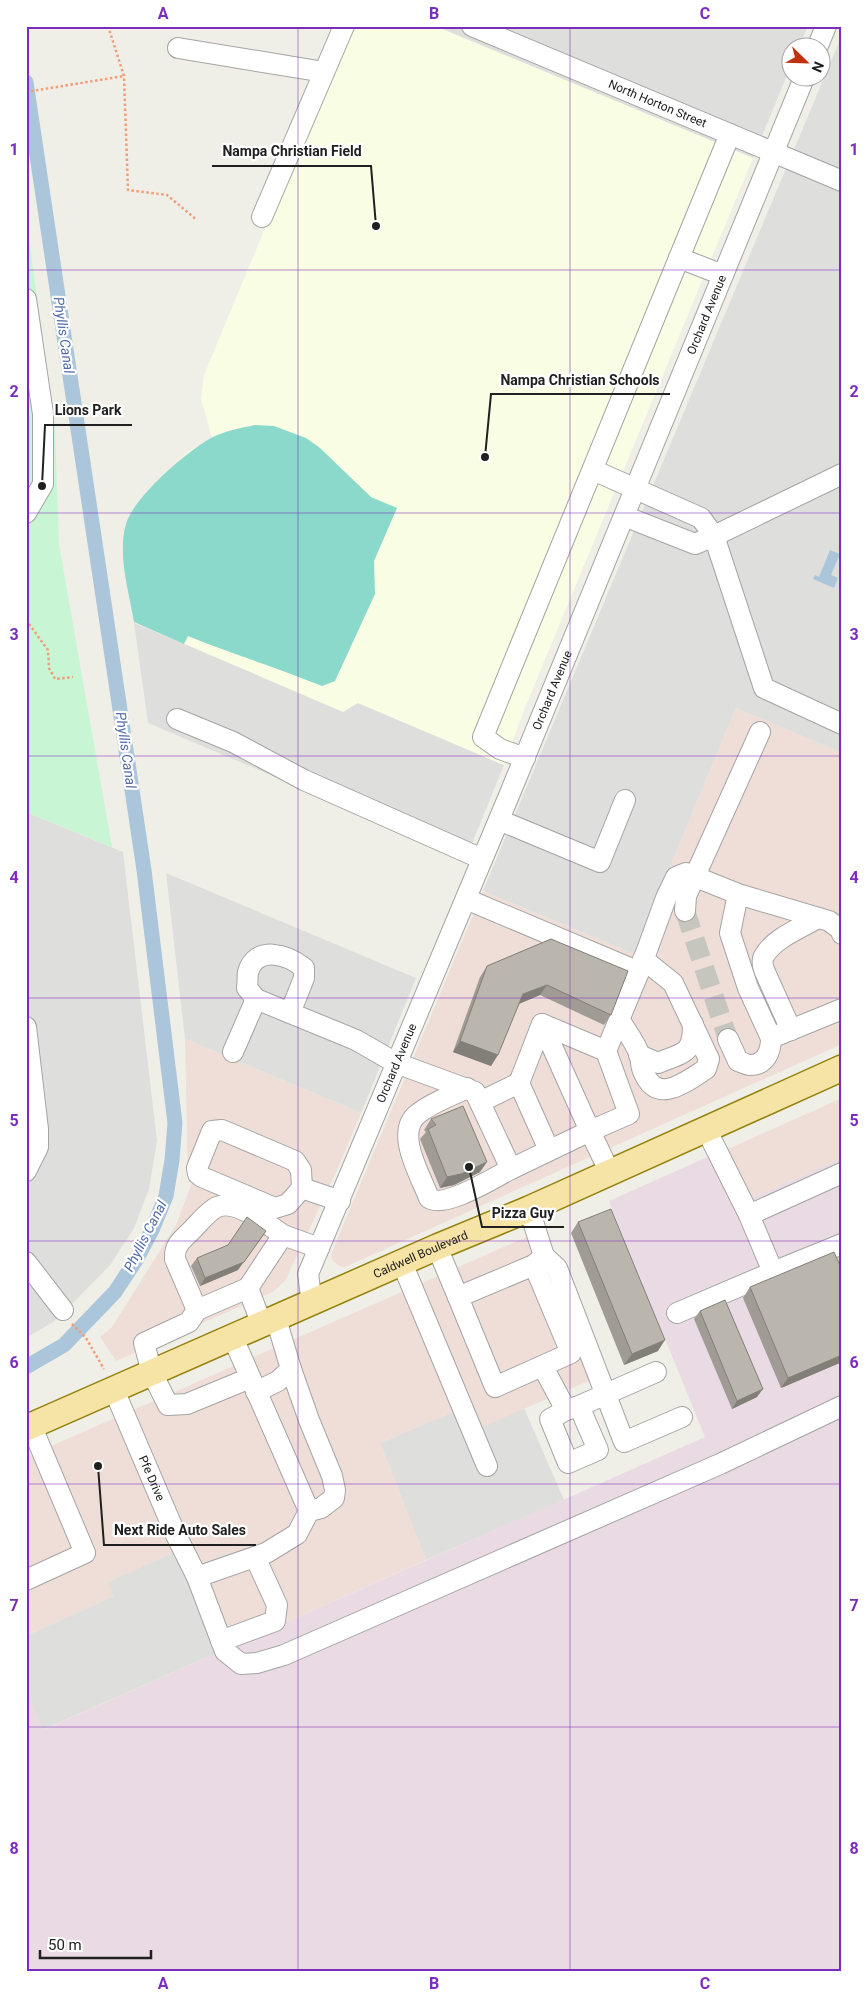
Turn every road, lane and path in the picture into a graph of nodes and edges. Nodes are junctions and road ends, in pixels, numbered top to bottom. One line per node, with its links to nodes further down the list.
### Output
1 (108, 26): 8 (path)
2 (344, 26): 7 (street)
3 (472, 26): 11 (street, North Horton Street)
4 (826, 26): 5 (street)
5 (821, 38)
6 (178, 48): 7 (street)
7 (324, 72): 14 (street)
8 (124, 76): 10 (path); 15 (path)
9 (800, 88): 12 (street, Orchard Avenue)
10 (26, 92)
11 (730, 134): 12 (street, North Horton Street); 16 (street)
12 (773, 152): 13 (street, North Horton Street); 17 (street, Orchard Avenue)
13 (842, 181)
14 (262, 216)
15 (197, 220)
16 (680, 258): 17 (street); 19 (street)
17 (723, 275): 21 (street, Orchard Avenue)
18 (26, 299): 22 (street)
19 (593, 470): 21 (street); 30 (street)
20 (842, 474): 24 (street)
21 (635, 490): 23 (street, Orchard Avenue); 24 (street)
22 (26, 513)
23 (624, 516): 24 (street); 30 (street, Orchard Avenue)
24 (714, 536): 28 (street)
25 (26, 620): 26 (path)
26 (73, 677)
27 (177, 719): 33 (street)
28 (842, 724)
29 (760, 732): 34 (street)
30 (525, 758): 32 (street, Orchard Avenue)
31 (626, 800): 32 (street)
32 (499, 820): 33 (street, Orchard Avenue)
33 (482, 859): 36 (street, Orchard Avenue)
34 (695, 877): 35 (street); 37 (street); 40 (street)
35 (738, 894): 38 (street); 49 (street)
36 (466, 899): 40 (street); 54 (street, Orchard Avenue)
37 (685, 911)
38 (818, 918): 39 (street); 48 (street)
39 (842, 934)
40 (641, 965): 44 (street); 46 (street)
41 (256, 999): 43 (street); 43 (street); 52 (street)
42 (842, 1008): 48 (street)
43 (290, 1013): 54 (street)
44 (619, 1019): 51 (street); 53 (street)
45 (542, 1024): 51 (street); 56 (street); 59 (street)
46 (693, 1024): 53 (street); 53 (street)
47 (26, 1027): 62 (street)
48 (790, 1030): 49 (street)
49 (771, 1038): 50 (street)
50 (728, 1039)
51 (606, 1051): 59 (street)
52 (233, 1052)
53 (639, 1054)
54 (396, 1063): 57 (street); 66 (street, Orchard Avenue)
55 (842, 1068): 58 (main road, Caldwell Boulevard)
56 (519, 1082): 57 (street); 60 (street)
57 (473, 1095): 61 (street); 61 (street)
58 (706, 1128): 63 (main road, Caldwell Boulevard); 68 (street)
59 (590, 1131): 60 (street); 63 (street)
60 (549, 1150): 61 (street)
61 (511, 1168)
62 (26, 1171)
63 (609, 1171): 67 (main road, Caldwell Boulevard)
64 (842, 1173): 68 (street)
65 (302, 1188): 65 (street); 66 (street)
66 (340, 1201): 72 (street, Orchard Avenue)
67 (529, 1208): 71 (main road, Caldwell Boulevard); 73 (street)
68 (749, 1215): 76 (street)
69 (283, 1236): 72 (street); 77 (street); 80 (street)
70 (842, 1244): 76 (street)
71 (437, 1247): 75 (main road, Caldwell Boulevard); 78 (street)
72 (320, 1248): 79 (street, Orchard Avenue)
73 (539, 1261): 78 (street); 85 (street); 91 (street)
74 (26, 1262): 82 (street)
75 (402, 1263): 79 (main road, Caldwell Boulevard); 95 (street)
76 (774, 1272): 81 (street)
77 (248, 1288): 80 (street); 83 (street)
78 (458, 1297): 85 (street)
79 (312, 1303): 83 (main road, Caldwell Boulevard)
80 (197, 1310): 88 (street)
81 (676, 1313)
82 (66, 1316): 89 (path)
83 (269, 1322): 84 (main road, Caldwell Boulevard); 86 (street)
84 (233, 1338): 88 (main road, Caldwell Boulevard); 90 (street)
85 (543, 1367): 91 (street)
86 (291, 1368): 90 (street); 96 (street)
87 (656, 1372): 91 (street)
88 (152, 1373): 89 (main road, Caldwell Boulevard); 90 (street)
89 (109, 1379): 94 (main road, Caldwell Boulevard); 98 (street, Pfe Drive)
90 (253, 1385): 96 (street)
91 (606, 1395): 93 (street)
92 (842, 1406): 100 (street)
93 (682, 1417)
94 (29, 1427): 99 (street)
95 (486, 1466)
96 (309, 1511): 97 (street)
97 (255, 1557): 98 (street); 100 (street)
98 (197, 1577): 100 (street, Pfe Drive)
99 (26, 1580)
100 (223, 1646)

